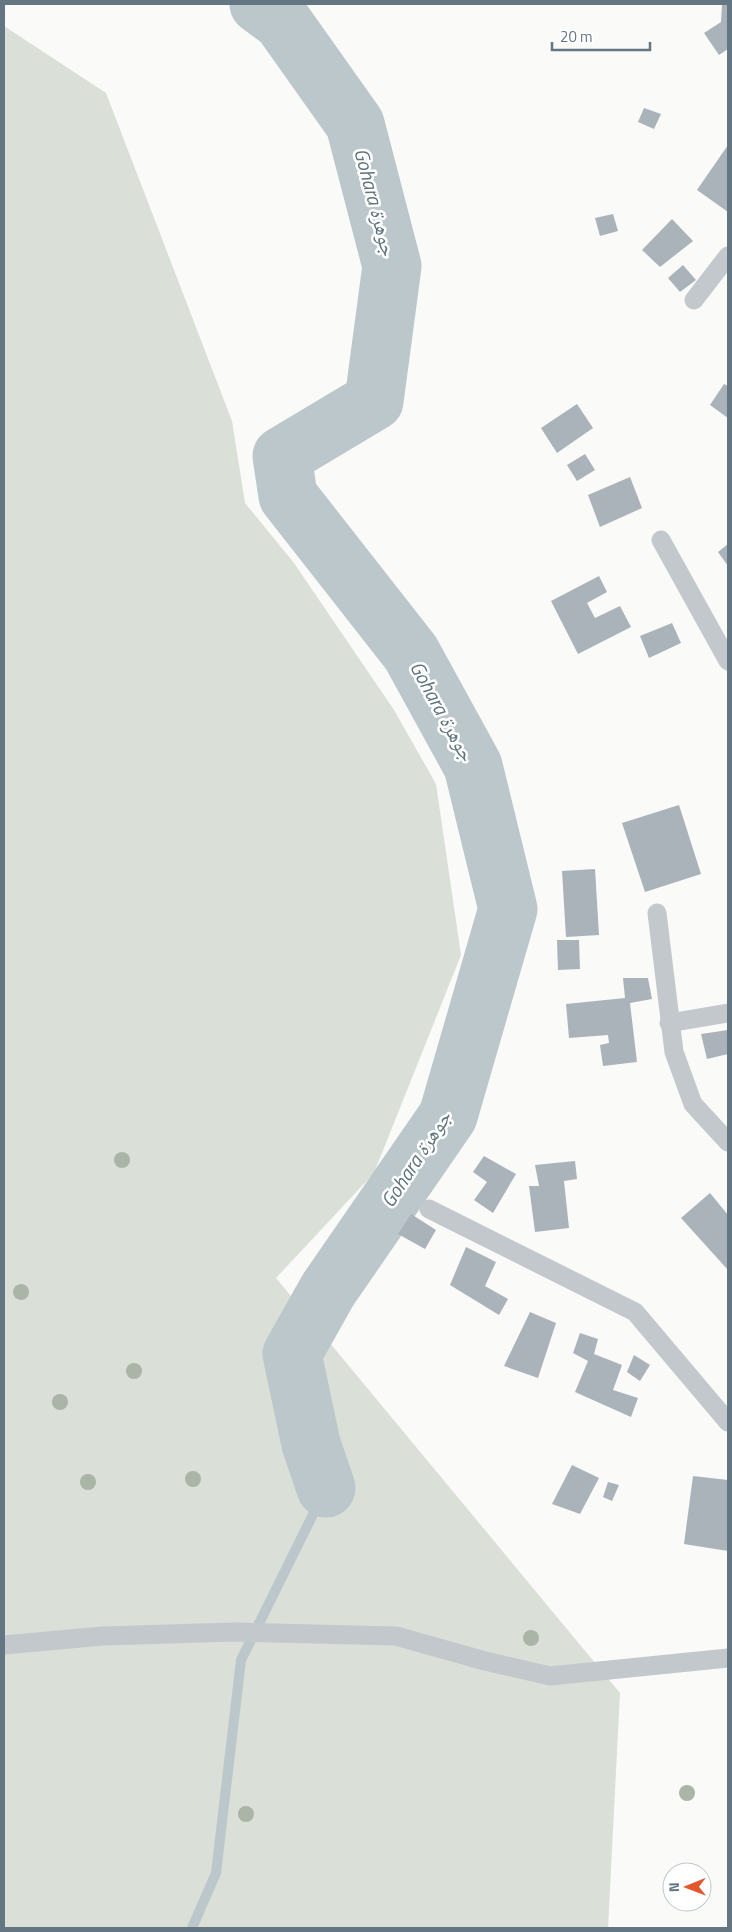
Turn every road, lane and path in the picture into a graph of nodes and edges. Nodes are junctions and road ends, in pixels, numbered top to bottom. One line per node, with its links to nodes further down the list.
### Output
1 (728, 256): 2 (lane)
2 (694, 300)
3 (661, 540): 4 (lane)
4 (728, 661)
5 (656, 913): 7 (lane)
6 (728, 1013): 7 (lane)
7 (669, 1023): 8 (lane)
8 (728, 1142)
9 (429, 1209): 10 (lane)
10 (728, 1422)
11 (4, 1645): 12 (lane)
12 (728, 1658)

